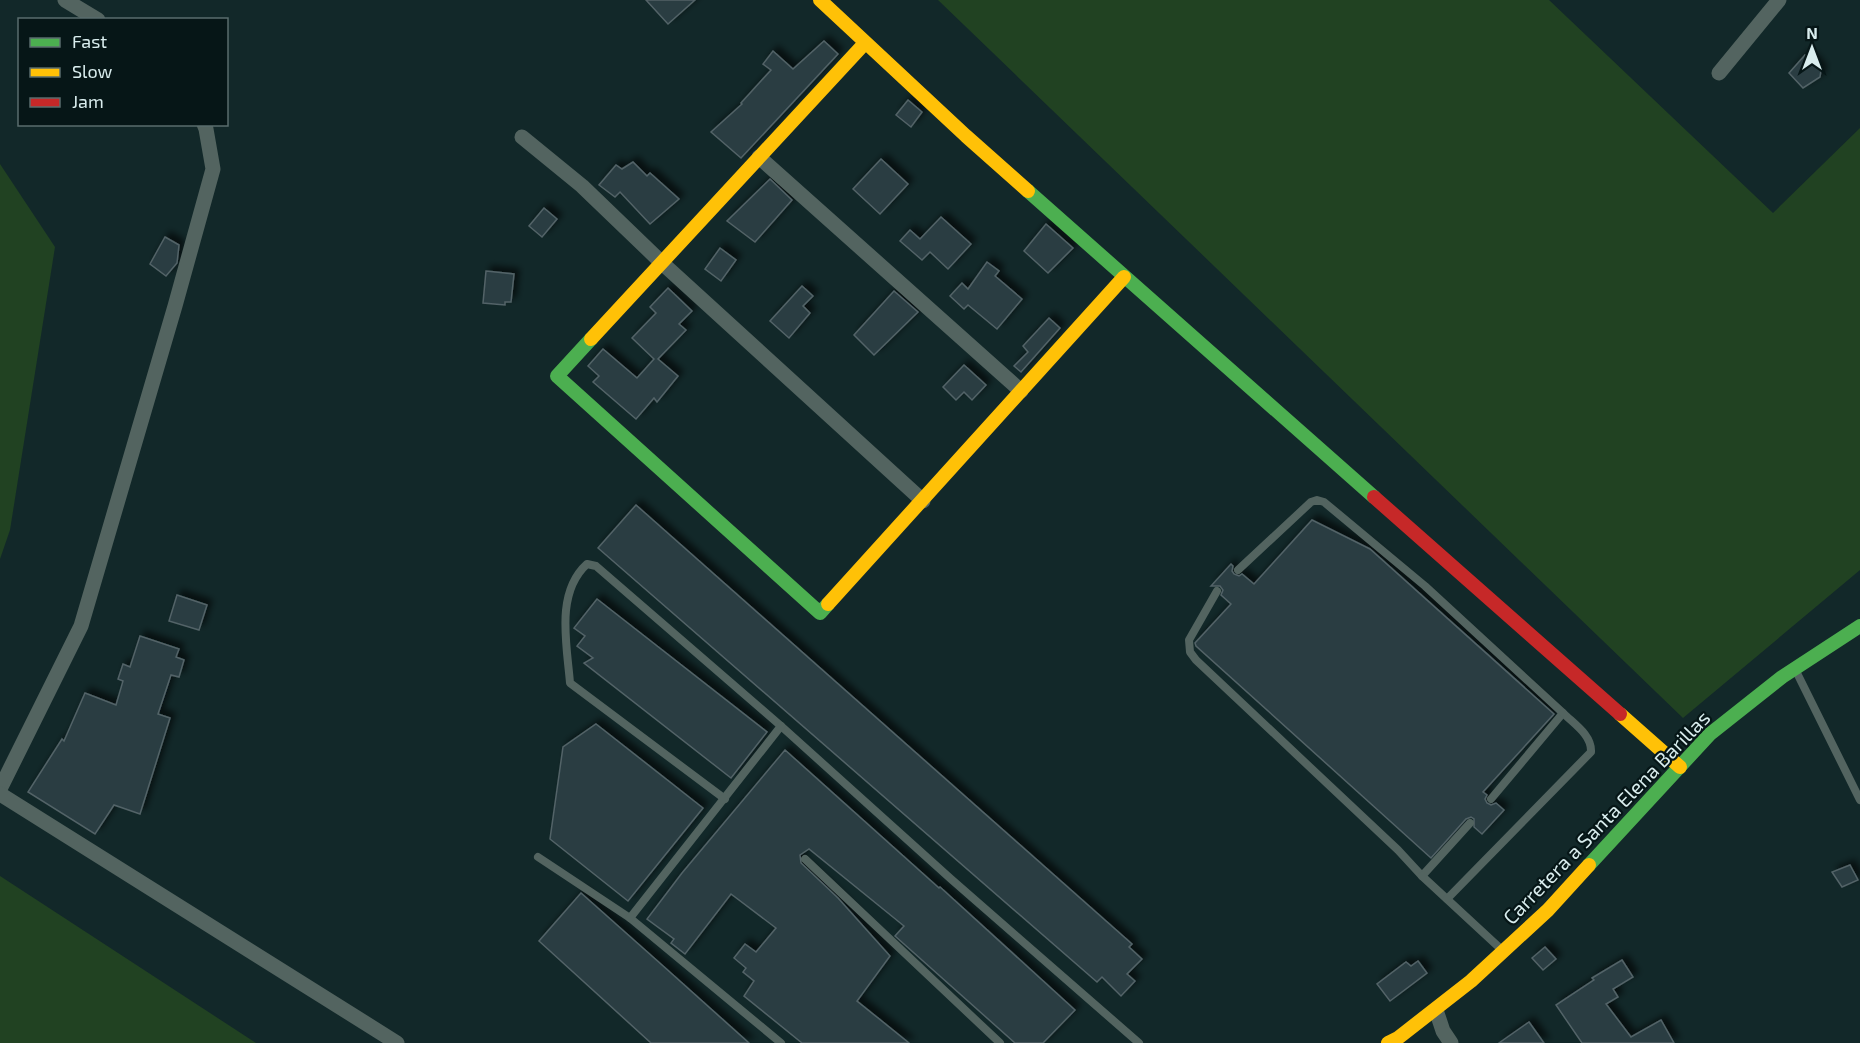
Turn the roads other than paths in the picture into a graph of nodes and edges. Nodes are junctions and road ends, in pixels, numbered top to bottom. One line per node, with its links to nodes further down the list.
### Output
1 (65, 0): 4 (street)
2 (820, 0): 5 (street)
3 (1779, 0): 6 (street)
4 (95, 18)
5 (865, 43): 9 (street); 11 (street)
6 (1719, 73)
7 (205, 126): 21 (street)
8 (522, 137): 10 (street)
9 (759, 157): 10 (street); 12 (street)
10 (662, 262): 13 (street); 13 (street)
11 (1124, 277): 12 (street); 20 (street)
12 (1021, 391): 13 (street)
13 (923, 501)
14 (1238, 570): 18 (lane)
15 (1217, 591): 29 (lane)
16 (1860, 626): 17 (street, Carretera a Santa Elena Barillas)
17 (1794, 668): 20 (street, Carretera a Santa Elena Barillas); 25 (lane)
18 (1563, 713): 24 (lane); 30 (lane)
19 (781, 726): 23 (lane); 23 (lane); 34 (lane)
20 (1680, 767): 32 (street, Carretera a Santa Elena Barillas)
21 (0, 789)
22 (0, 794): 35 (street)
23 (725, 799): 31 (lane)
24 (1491, 799)
25 (1860, 800)
26 (1470, 823): 29 (lane)
27 (538, 857): 31 (lane)
28 (805, 859): 37 (lane)
29 (1422, 876): 30 (lane)
30 (1447, 899): 32 (lane)
31 (630, 918): 36 (lane)
32 (1503, 951): 33 (street, Carretera a Santa Elena Barillas)
33 (1436, 1010): 39 (street, Carretera a Santa Elena Barillas); 40 (street)
34 (1137, 1041): 38 (lane)
35 (397, 1043)
36 (781, 1043)
37 (1000, 1043)
38 (1127, 1043)
39 (1388, 1043)
40 (1451, 1043)

